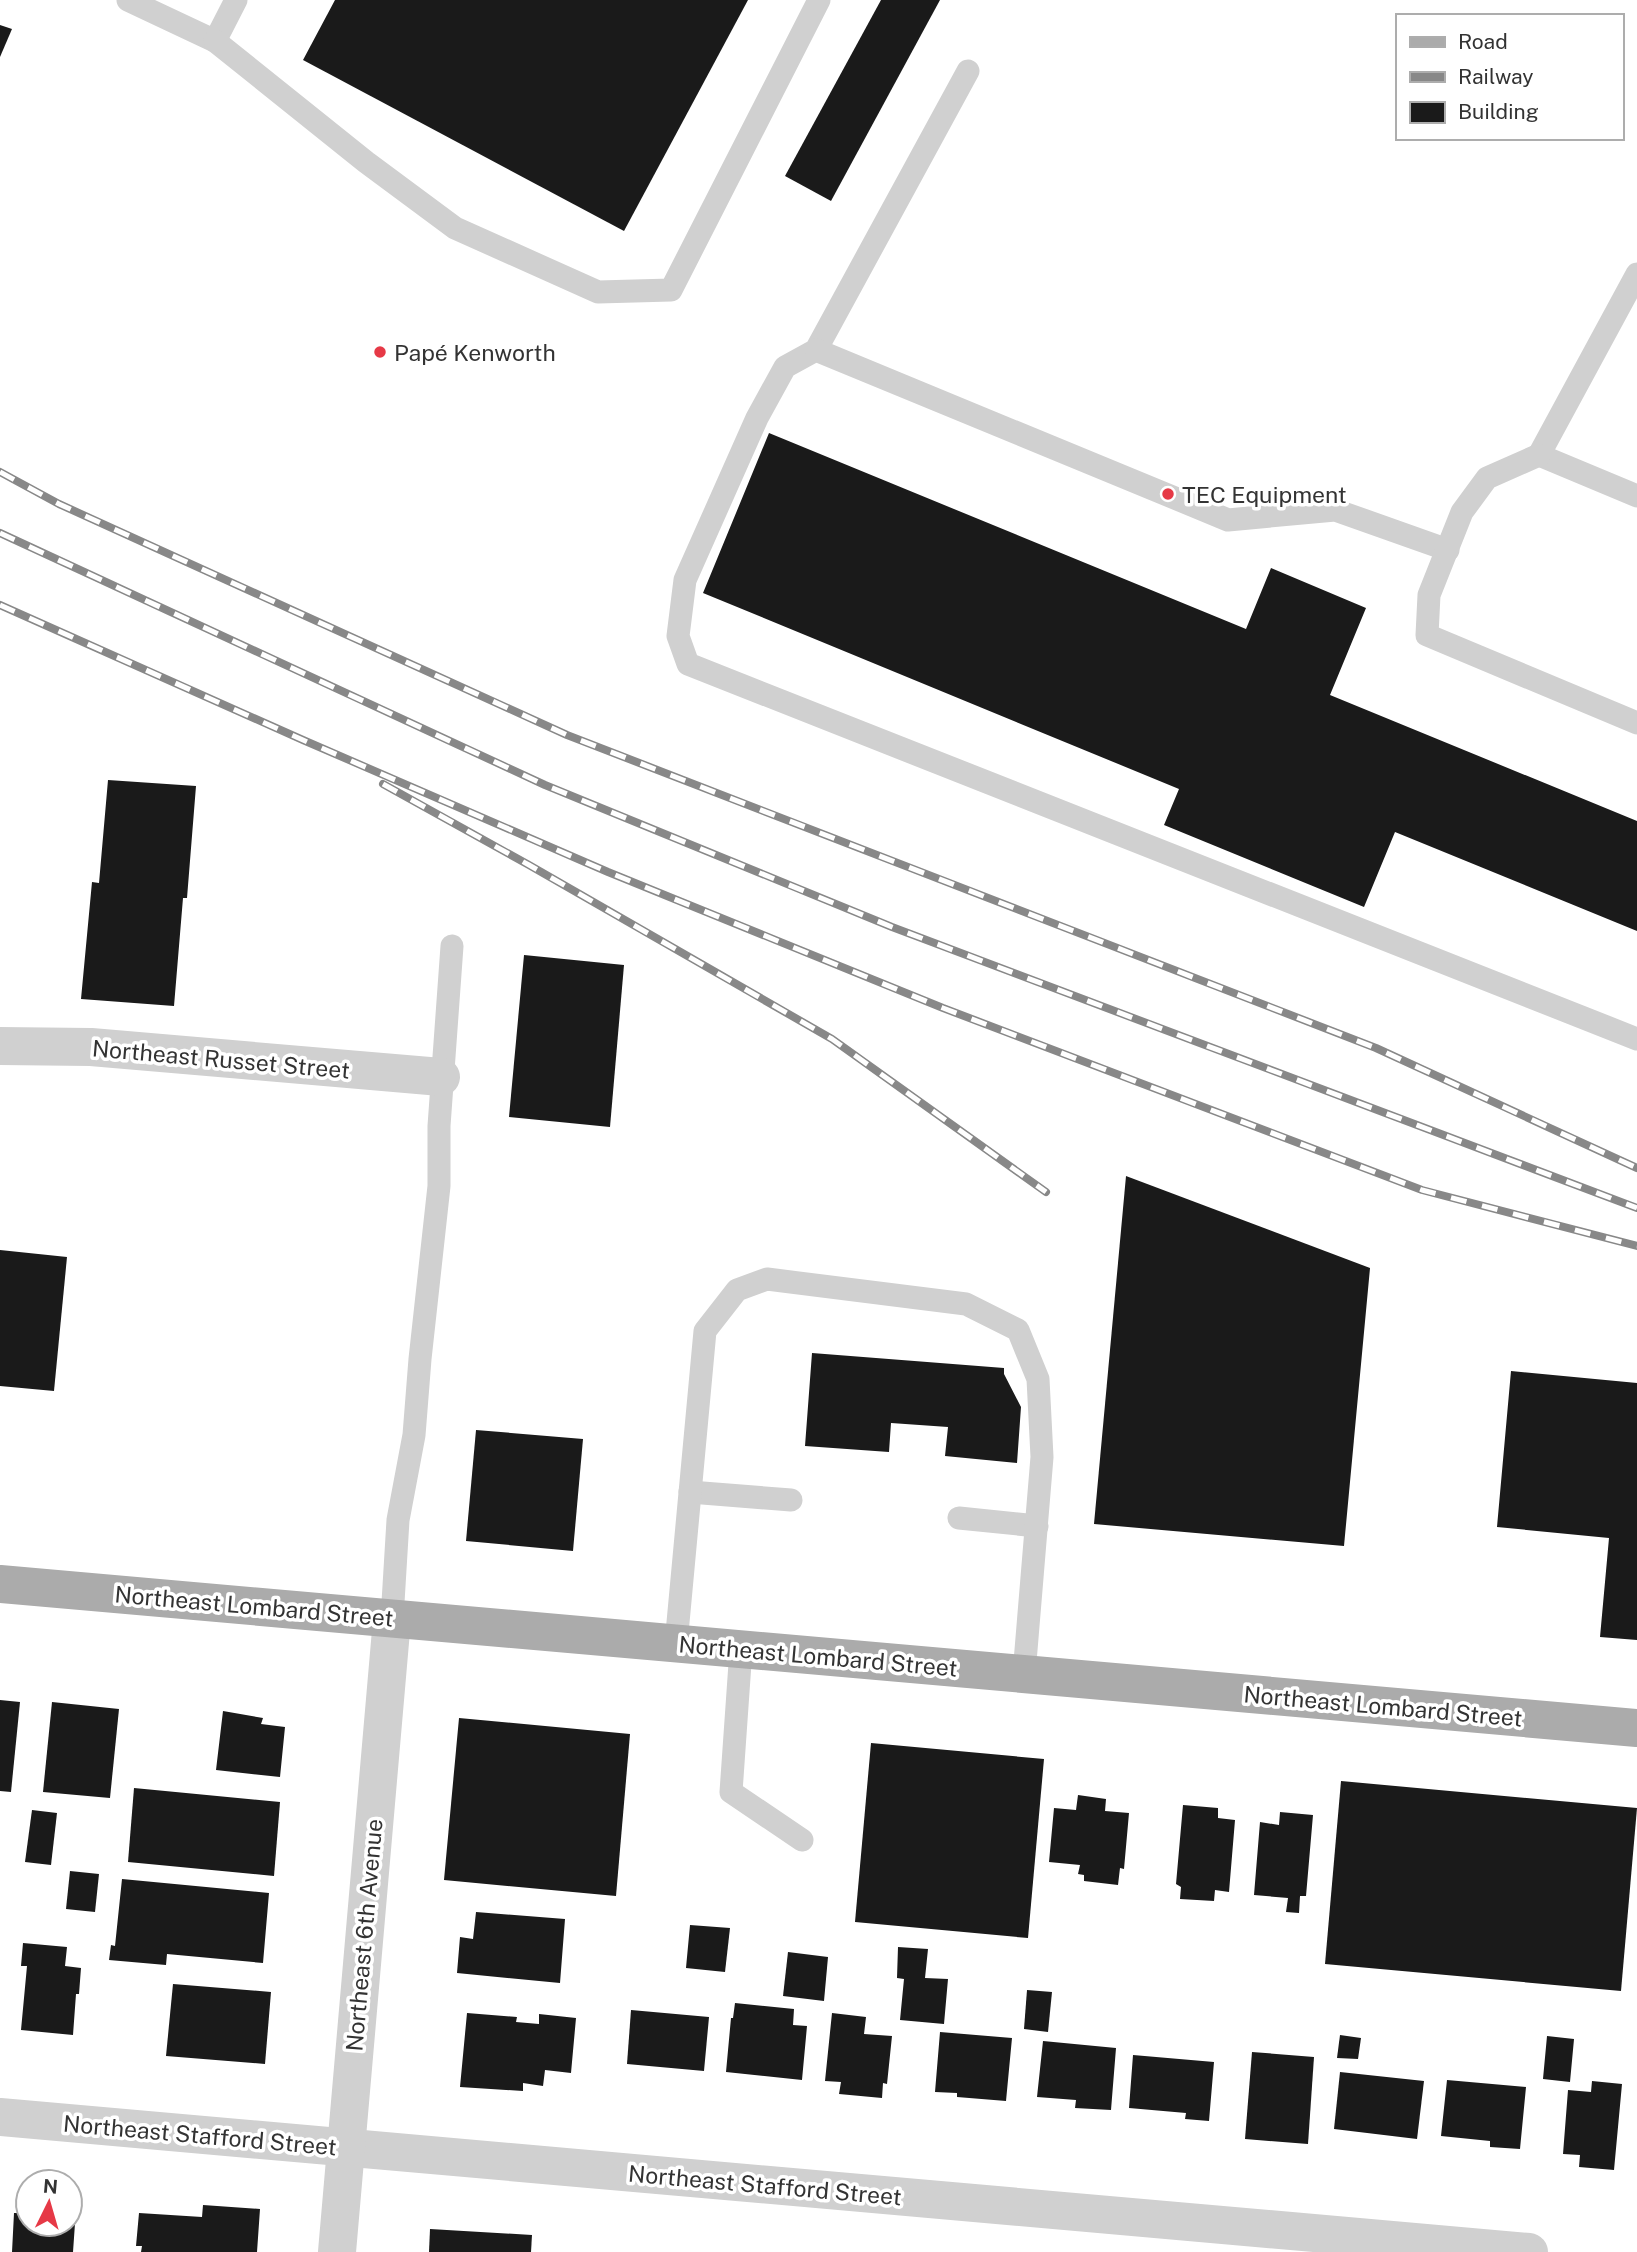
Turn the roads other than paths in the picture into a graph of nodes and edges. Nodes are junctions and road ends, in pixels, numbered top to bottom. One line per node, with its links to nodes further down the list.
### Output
1 (128, 0): 4 (lane)
2 (236, 0): 4 (lane)
3 (819, 0): 4 (lane)
4 (215, 41)
5 (968, 71): 7 (lane)
6 (1637, 274): 8 (lane)
7 (816, 350): 10 (lane); 13 (lane)
8 (1539, 455): 9 (lane); 10 (lane)
9 (1637, 496)
10 (1448, 550): 11 (lane)
11 (1637, 723)
12 (452, 946): 15 (lane)
13 (1637, 1039)
14 (0, 1046): 15 (street, Northeast Russet Street)
15 (441, 1077): 21 (lane)
16 (690, 1492): 17 (lane); 19 (lane); 22 (lane)
17 (791, 1500)
18 (959, 1518): 19 (lane)
19 (1037, 1526): 24 (lane)
20 (0, 1584): 21 (main road, Northeast Lombard Street)
21 (392, 1619): 22 (main road, Northeast Lombard Street); 28 (street, Northeast 6th Avenue)
22 (676, 1644): 23 (main road, Northeast Lombard Street)
23 (741, 1649): 24 (main road, Northeast Lombard Street); 26 (lane)
24 (1024, 1674): 25 (main road, Northeast Lombard Street)
25 (1637, 1728)
26 (802, 1840)
27 (0, 2117): 28 (street, Northeast Stafford Street)
28 (345, 2148): 29 (street, Northeast 6th Avenue); 30 (street, Northeast Stafford Street)
29 (337, 2252)
30 (1529, 2252)

